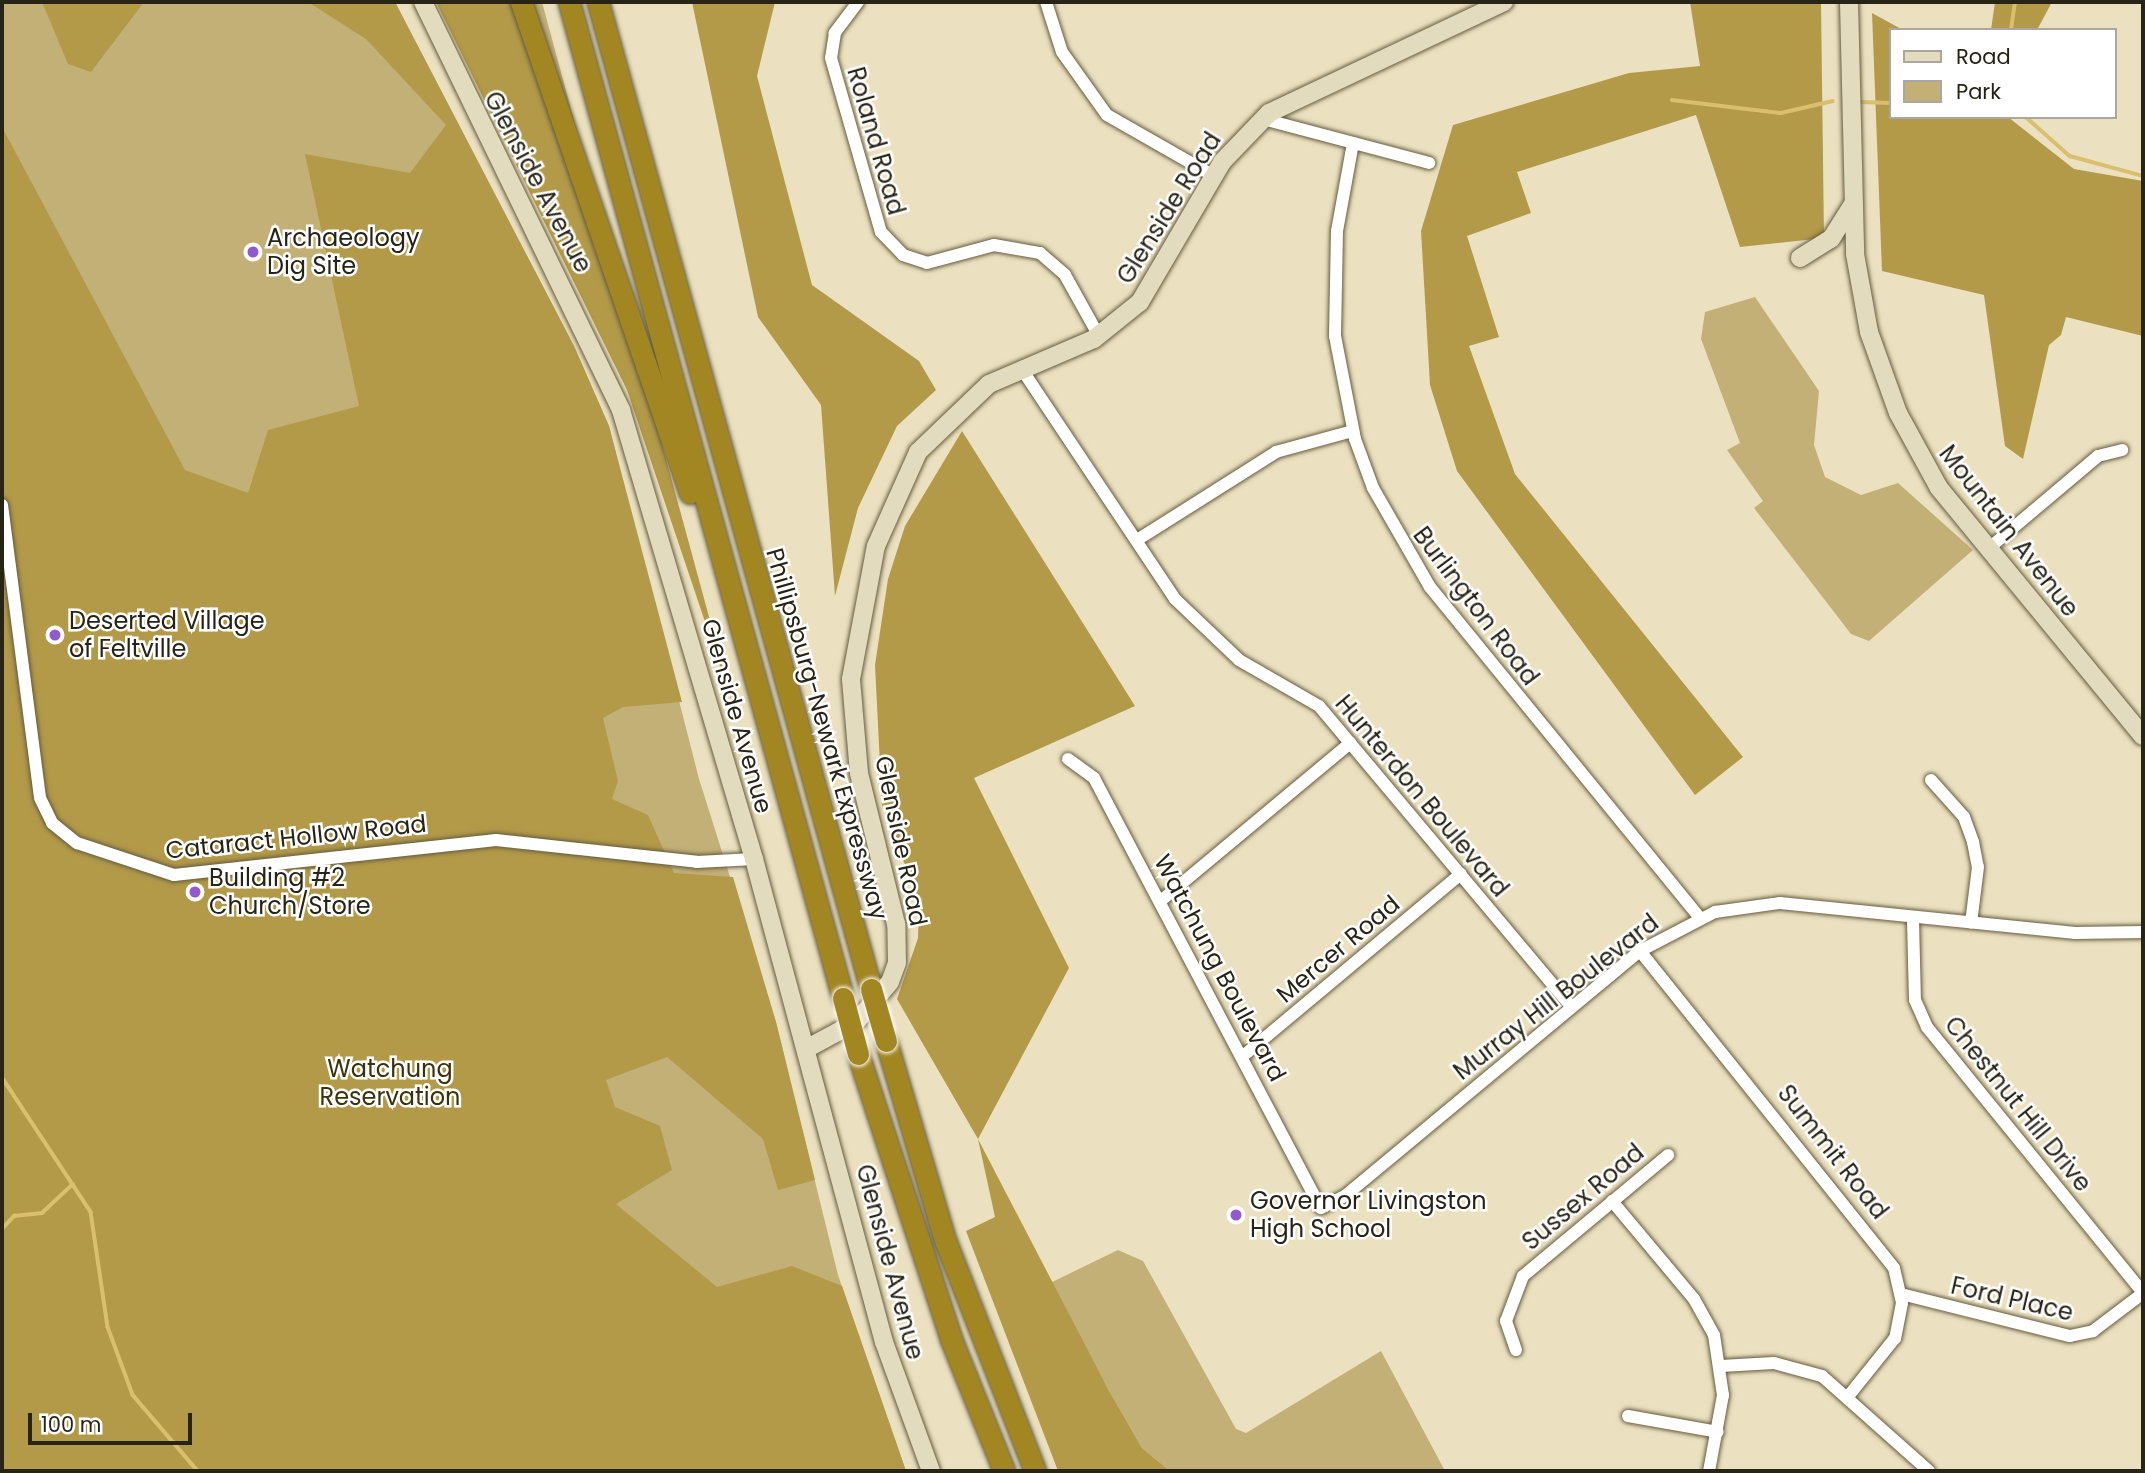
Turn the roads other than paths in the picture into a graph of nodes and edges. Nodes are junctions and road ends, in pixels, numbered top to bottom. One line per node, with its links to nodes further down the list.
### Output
1 (423, 2): 30 (main road, Glenside Avenue)
2 (521, 2): 25 (highway)
3 (569, 2): 25 (highway)
4 (597, 2): 53 (highway, Phillipsburg-Newark Expressway, bridge)
5 (858, 2): 18 (street, Roland Road)
6 (1046, 2): 15 (street)
7 (1504, 2): 12 (main road, Glenside Road)
8 (1842, 2): 11 (main road)
9 (1849, 2): 11 (main road, Mountain Avenue)
10 (1855, 2): 11 (main road)
11 (1849, 26): 16 (main road, Mountain Avenue)
12 (1263, 119): 13 (street); 15 (main road, Glenside Road)
13 (1353, 144): 14 (street); 20 (street, Burlington Road)
14 (1429, 163)
15 (1214, 177): 18 (main road, Glenside Road)
16 (1853, 204): 17 (main road); 24 (main road, Mountain Avenue)
17 (1800, 258)
18 (1099, 336): 19 (main road, Glenside Road)
19 (1021, 369): 23 (street, Hunterdon Boulevard); 39 (main road, Glenside Road)
20 (1353, 431): 23 (street); 33 (street, Burlington Road)
21 (2122, 450): 24 (street)
22 (2, 505): 30 (street, Cataract Hollow Road)
23 (1137, 540): 27 (street, Hunterdon Boulevard)
24 (1988, 548): 26 (main road, Mountain Avenue)
25 (740, 632): 52 (highway, bridge)
26 (2143, 736)
27 (1350, 743): 31 (street, Hunterdon Boulevard); 32 (street)
28 (1068, 759): 32 (street, Watchung Boulevard)
29 (1931, 780): 35 (street)
30 (754, 859): 39 (main road, Glenside Avenue)
31 (1461, 874): 38 (street, Hunterdon Boulevard); 40 (street, Mercer Road)
32 (1163, 899): 40 (street, Watchung Boulevard)
33 (1699, 917): 34 (street, Murray Hill Boulevard); 37 (street, Murray Hill Boulevard)
34 (1913, 920): 35 (street, Murray Hill Boulevard); 44 (street, Chestnut Hill Drive)
35 (1971, 923): 36 (street, Murray Hill Boulevard)
36 (2143, 936)
37 (1640, 951): 38 (street, Murray Hill Boulevard); 45 (street, Summit Road)
38 (1571, 1006): 43 (street, Murray Hill Boulevard)
39 (806, 1049): 51 (main road, Glenside Avenue)
40 (1243, 1056): 43 (street, Watchung Boulevard)
41 (1668, 1155): 42 (street, Sussex Road)
42 (1612, 1201): 46 (street, Sussex Road); 47 (street)
43 (1321, 1208)
44 (2143, 1293): 45 (street, Ford Place)
45 (1901, 1294): 48 (street)
46 (1516, 1350)
47 (1721, 1366): 48 (street); 50 (street)
48 (1847, 1398): 55 (street)
49 (1628, 1416): 50 (street)
50 (1718, 1432): 54 (street)
51 (931, 1471)
52 (1004, 1471)
53 (1035, 1471)
54 (1709, 1471)
55 (1929, 1471)

